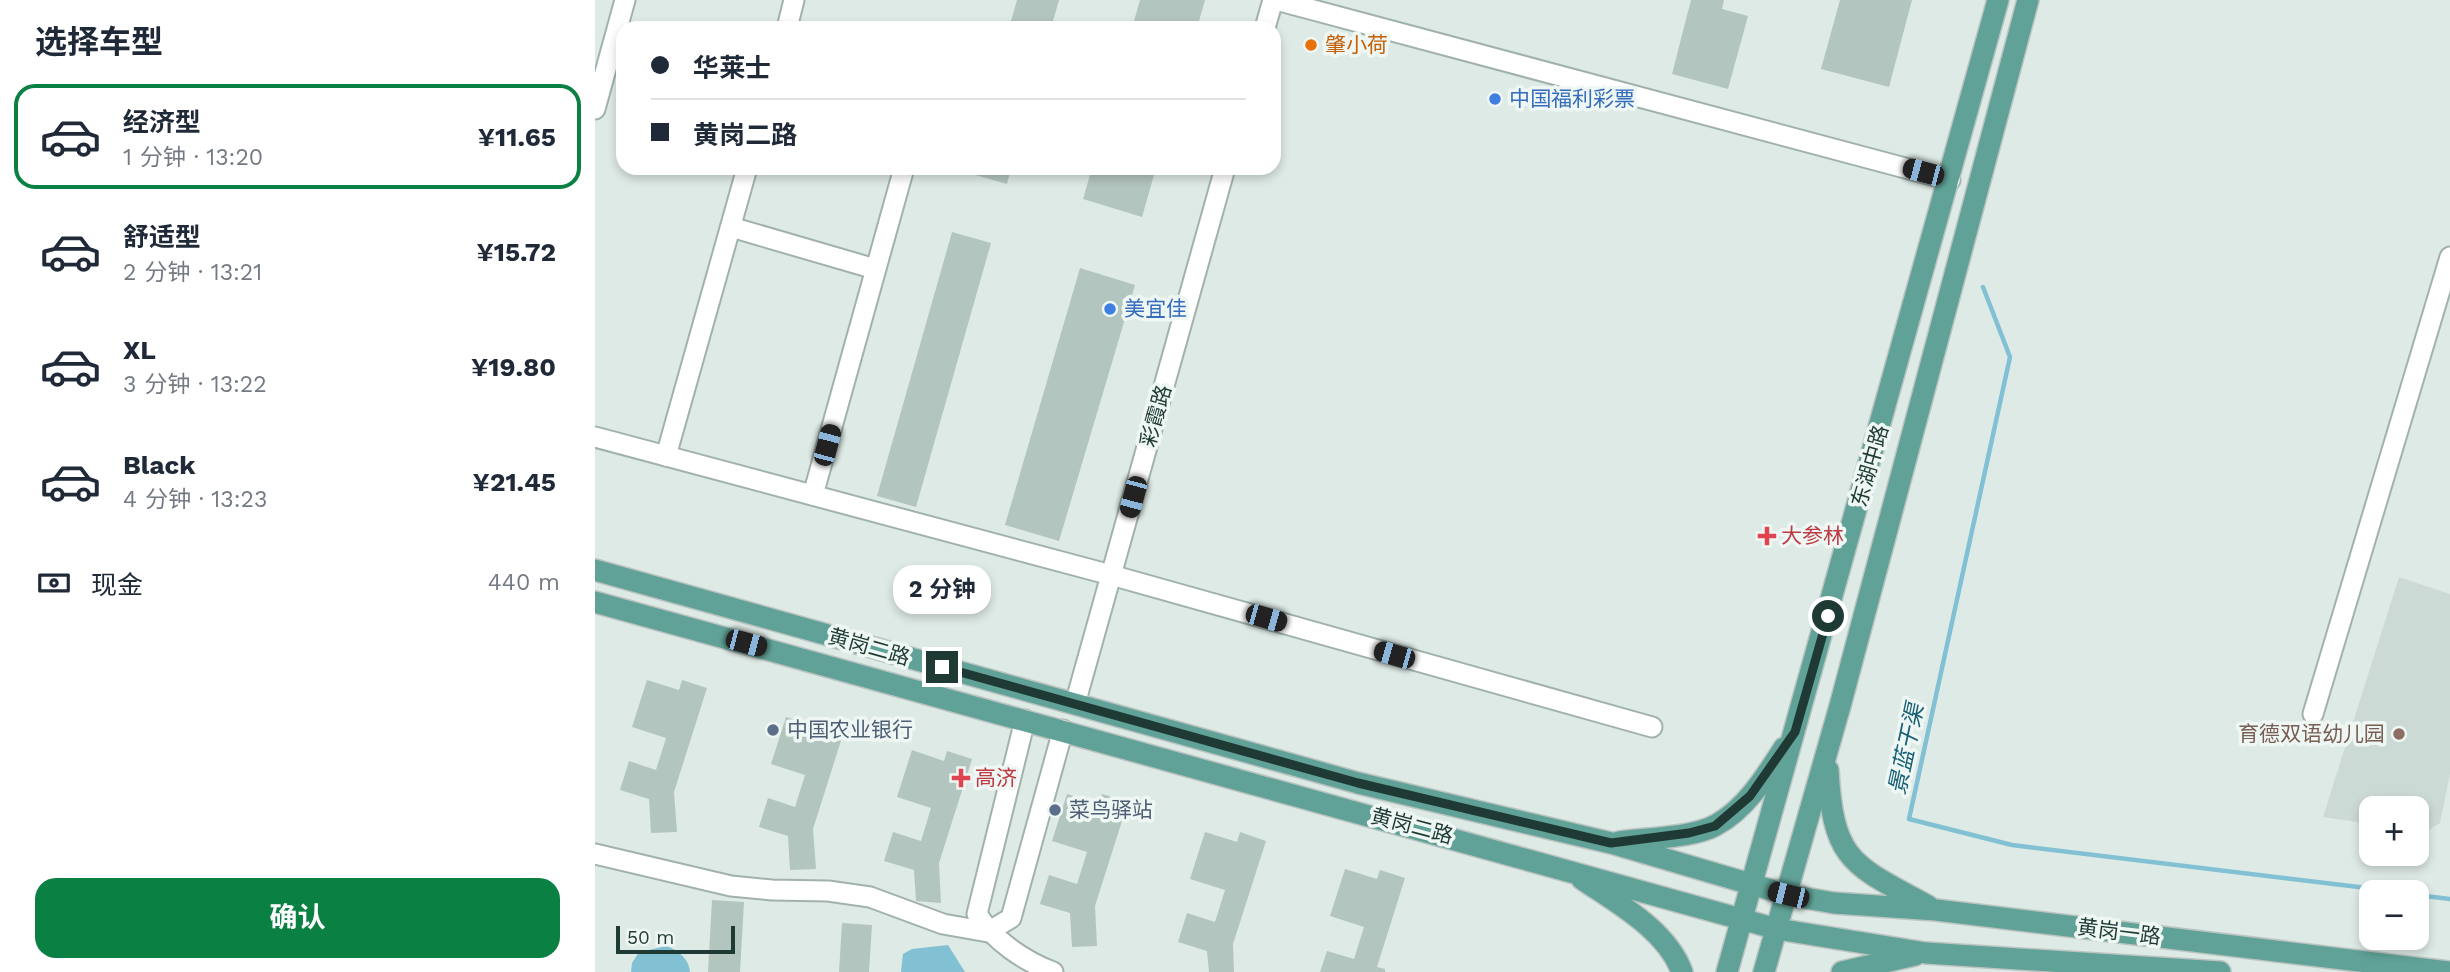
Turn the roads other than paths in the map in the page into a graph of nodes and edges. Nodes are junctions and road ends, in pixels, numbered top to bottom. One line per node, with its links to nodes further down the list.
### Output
1 (625, 0): 6 (street)
2 (795, 0): 7 (street)
3 (1274, 0): 8 (street); 14 (street)
4 (1998, 0): 14 (main road, 东湖中路)
5 (2028, 0): 28 (main road, 东湖中路)
6 (619, 21)
7 (789, 21)
8 (1267, 21)
9 (616, 33): 10 (street)
10 (595, 109)
11 (745, 175): 15 (street)
12 (902, 175): 17 (street)
13 (1223, 175): 22 (street, 彩霞路)
14 (1950, 180): 26 (main road, 东湖中路)
15 (731, 227): 17 (street); 19 (street)
16 (2450, 257): 29 (street)
17 (875, 270): 20 (street)
18 (595, 437): 19 (street)
19 (666, 456): 20 (street)
20 (813, 495): 22 (street)
21 (595, 570): 23 (main road, 黄岗二路)
22 (1111, 575): 27 (street, 彩霞路); 31 (street)
23 (704, 600): 25 (main road); 27 (main road, 黄岗二路)
24 (595, 602): 25 (main road, 黄岗二路)
25 (696, 629): 30 (main road, 黄岗二路)
26 (1805, 696): 28 (main road); 33 (main road, 东湖中路)
27 (1075, 704): 35 (main road, 黄岗二路)
28 (1840, 706): 34 (main road, 东湖中路)
29 (2313, 715)
30 (1025, 720): 32 (main road, 黄岗二路); 43 (street)
31 (1652, 727)
32 (1063, 730): 37 (main road, 黄岗二路); 43 (street)
33 (1795, 732): 35 (main road); 38 (main road, 东湖中路)
34 (1827, 752): 39 (main road, 东湖中路); 40 (main road)
35 (1611, 843): 38 (main road, 黄岗二路)
36 (595, 854): 43 (street)
37 (1566, 868): 41 (main road, 黄岗二路); 46 (main road)
38 (1751, 886): 39 (main road, 黄岗二路); 41 (main road, 东湖中路)
39 (1788, 895): 40 (main road, 黄岗一路); 42 (main road, 东湖中路)
40 (1937, 910): 51 (main road, 黄岗一路)
41 (1742, 919): 42 (main road, 黄岗二路); 47 (main road, 东湖中路)
42 (1777, 929): 44 (main road, 黄岗一路); 48 (main road, 东湖中路)
43 (988, 932): 45 (street)
44 (1926, 953): 49 (main road); 50 (main road, 黄岗一路)
45 (1053, 972)
46 (1682, 972)
47 (1727, 972)
48 (1764, 972)
49 (1842, 972)
50 (2220, 972)
51 (2450, 972)

